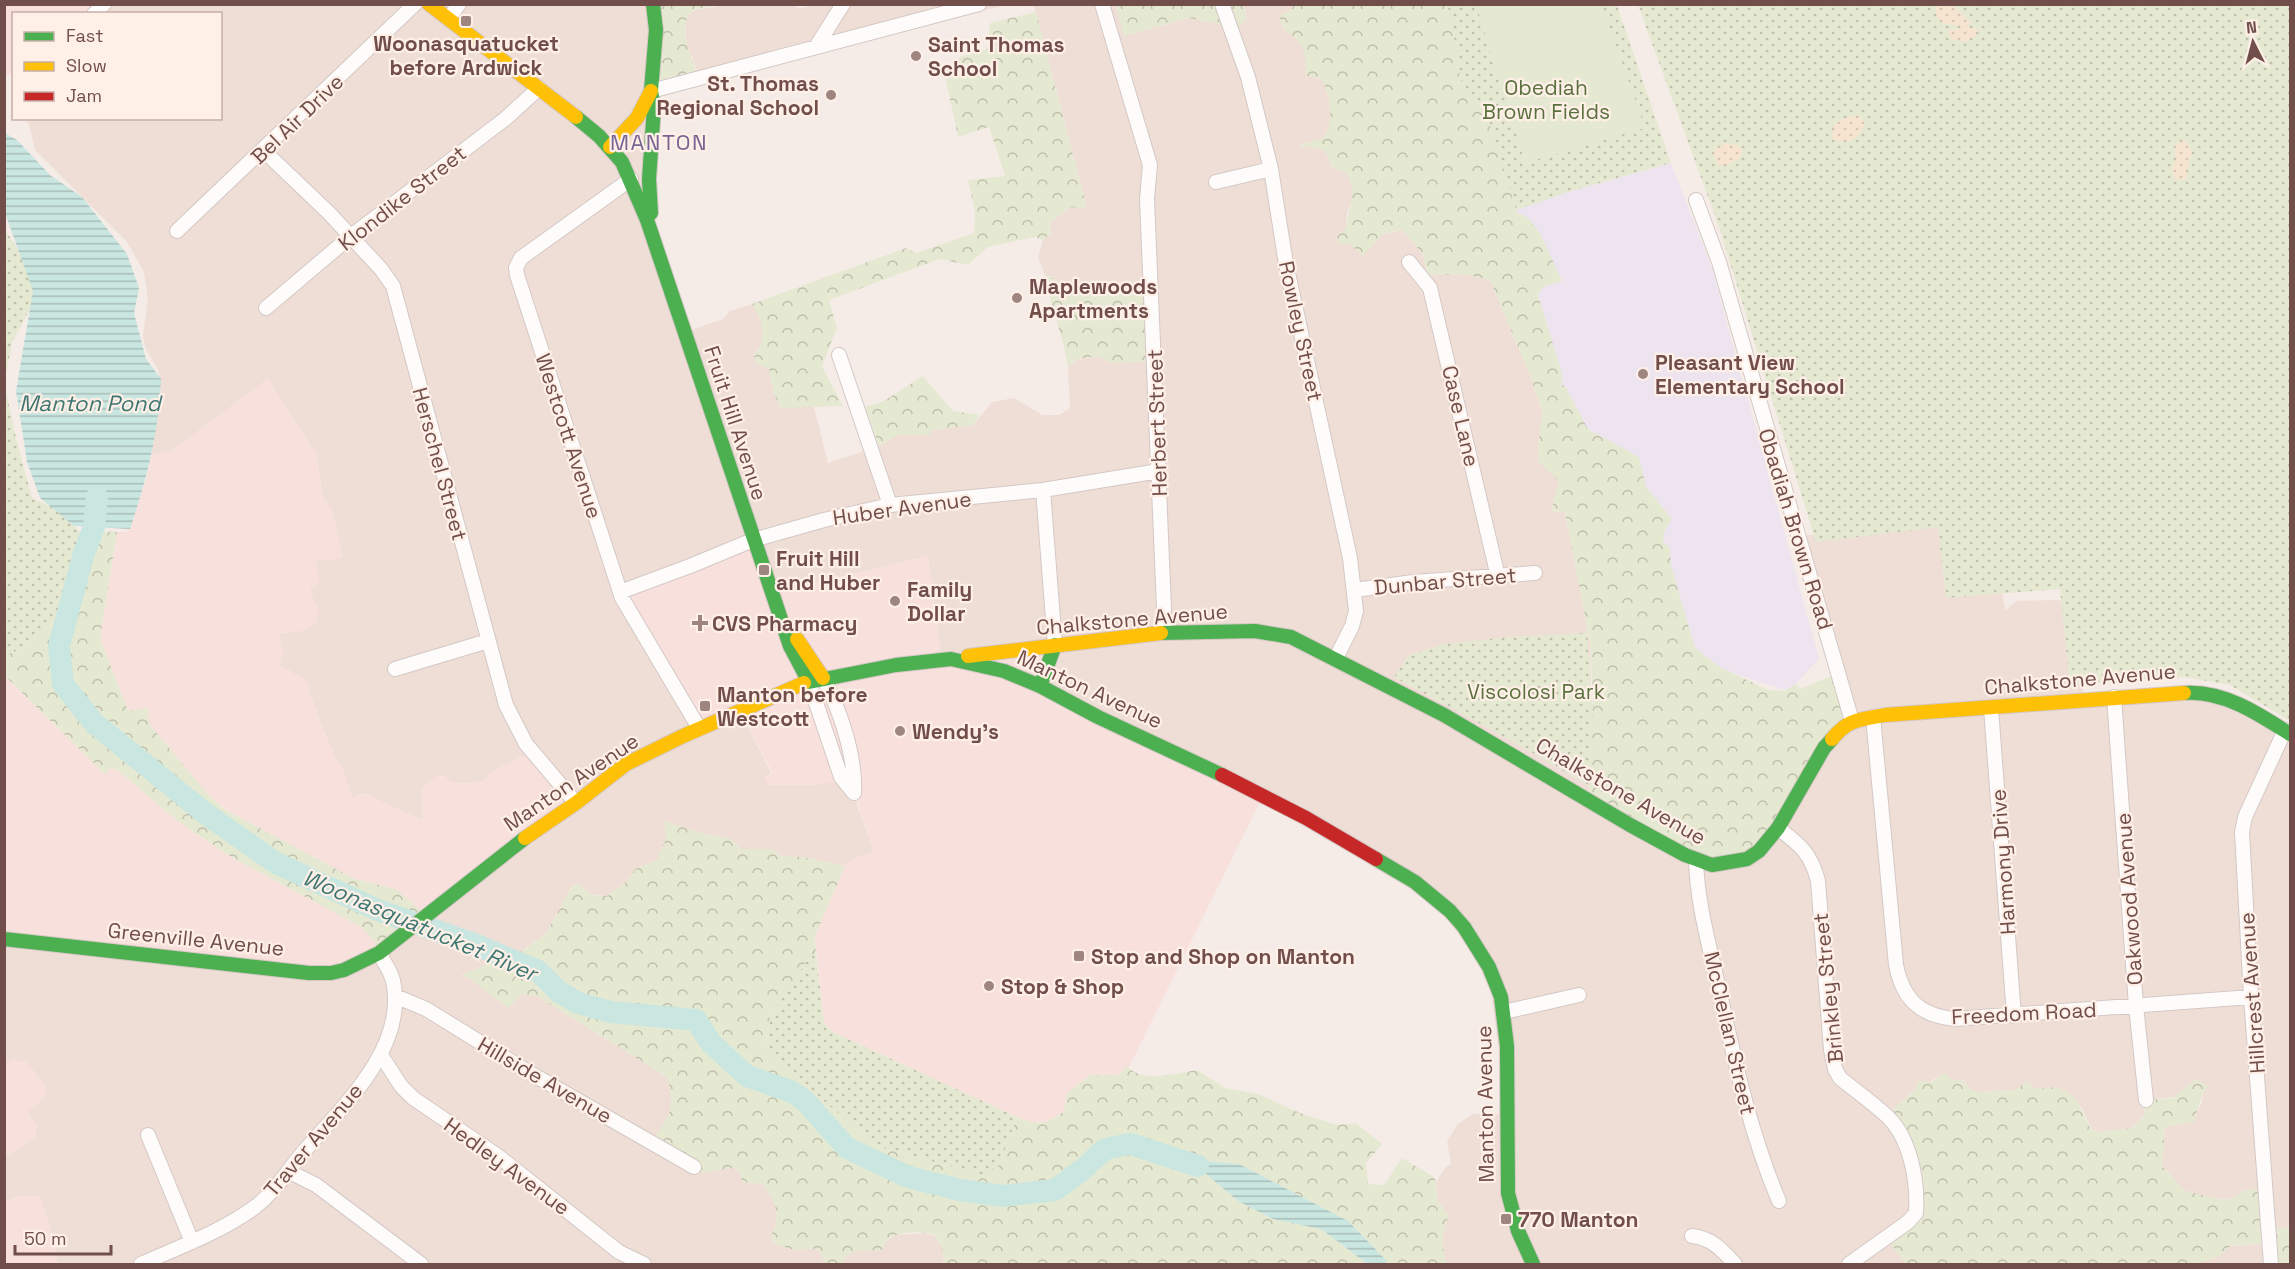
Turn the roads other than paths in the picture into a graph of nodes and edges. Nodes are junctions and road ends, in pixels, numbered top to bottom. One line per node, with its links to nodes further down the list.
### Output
1 (415, 4): 14 (street, Bel Air Drive)
2 (429, 4): 9 (main road, Fruit Hill Avenue)
3 (459, 4): 9 (street)
4 (653, 4): 12 (main road, Fruit Hill Avenue)
5 (843, 4): 10 (street)
6 (979, 4): 10 (street)
7 (1102, 4): 25 (street, Herbert Street)
8 (1222, 4): 15 (street, Rowley Street)
9 (449, 18): 11 (main road, Fruit Hill Avenue)
10 (816, 47): 12 (street)
11 (539, 88): 13 (main road, Fruit Hill Avenue); 20 (street, Klondike Street)
12 (651, 91): 13 (main road, Fruit Hill Avenue); 21 (main road, Fruit Hill Avenue)
13 (610, 147): 16 (main road, Fruit Hill Avenue)
14 (264, 151): 19 (street, Bel Air Drive); 20 (street, Herschel Street)
15 (1271, 169): 17 (street); 31 (street, Rowley Street)
16 (631, 179): 21 (main road, Fruit Hill Avenue); 32 (street, Westcott Avenue)
17 (1216, 182)
18 (1696, 200): 44 (street, Obadiah Brown Road)
19 (177, 231)
20 (351, 236): 23 (street, Klondike Street); 34 (street, Herschel Street)
21 (653, 239): 28 (main road, Fruit Hill Avenue)
22 (1409, 262): 30 (street, Case Lane)
23 (266, 308)
24 (839, 355): 27 (street)
25 (1159, 471): 26 (street, Huber Avenue); 33 (street, Herbert Street)
26 (1043, 490): 27 (street, Huber Avenue); 35 (street)
27 (890, 506): 28 (street, Huber Avenue)
28 (753, 540): 32 (street, Huber Avenue); 39 (main road, Fruit Hill Avenue)
29 (1535, 573): 30 (street, Dunbar Street)
30 (1498, 578): 31 (street, Dunbar Street)
31 (1355, 590): 36 (street, Rowley Street)
32 (620, 592): 45 (street, Westcott Avenue)
33 (1165, 633): 35 (main road, Chalkstone Avenue); 36 (main road, Chalkstone Avenue)
34 (488, 641): 38 (street); 47 (street, Herschel Street)
35 (1055, 645): 37 (main road, Chalkstone Avenue); 40 (main road)
36 (1336, 658): 49 (main road, Chalkstone Avenue)
37 (951, 659): 39 (main road, Manton Avenue); 40 (main road, Manton Avenue)
38 (395, 669)
39 (816, 680): 39 (street); 45 (main road, Manton Avenue)
40 (1040, 686): 56 (main road, Manton Avenue)
41 (2114, 697): 42 (main road, Chalkstone Avenue); 46 (main road, Chalkstone Avenue); 55 (street, Oakwood Avenue)
42 (1991, 708): 43 (main road, Chalkstone Avenue); 57 (street, Harmony Drive)
43 (1873, 717): 44 (main road, Chalkstone Avenue); 57 (street, Freedom Road)
44 (1852, 721): 48 (main road, Chalkstone Avenue)
45 (699, 728): 47 (main road, Manton Avenue)
46 (2288, 732): 54 (street, Hillcrest Avenue)
47 (576, 803): 51 (main road, Manton Avenue)
48 (1778, 828): 49 (main road, Chalkstone Avenue); 71 (street, Brinkley Street)
49 (1696, 860): 63 (street, McClellan Street)
50 (4, 939): 51 (main road, Greenville Avenue)
51 (384, 949): 53 (street, Traver Avenue)
52 (1579, 995): 56 (street)
53 (395, 996): 58 (street, Traver Avenue); 61 (street, Hillside Avenue)
54 (2251, 997): 55 (street, Freedom Road); 72 (street, Hillcrest Avenue)
55 (2136, 1006): 57 (street, Freedom Road); 59 (street, Oakwood Avenue)
56 (1504, 1012): 69 (main road, Manton Avenue)
57 (2014, 1016)
58 (381, 1055): 62 (street, Traver Avenue); 68 (street, Hedley Avenue)
59 (2146, 1100)
60 (148, 1135): 65 (street)
61 (694, 1167)
62 (288, 1171): 65 (street, Traver Avenue); 67 (street)
63 (1779, 1201)
64 (1692, 1236): 70 (street)
65 (192, 1242): 66 (street, Traver Avenue)
66 (141, 1264)
67 (421, 1264)
68 (644, 1264)
69 (1533, 1264)
70 (1735, 1264)
71 (1849, 1264)
72 (2271, 1264)

